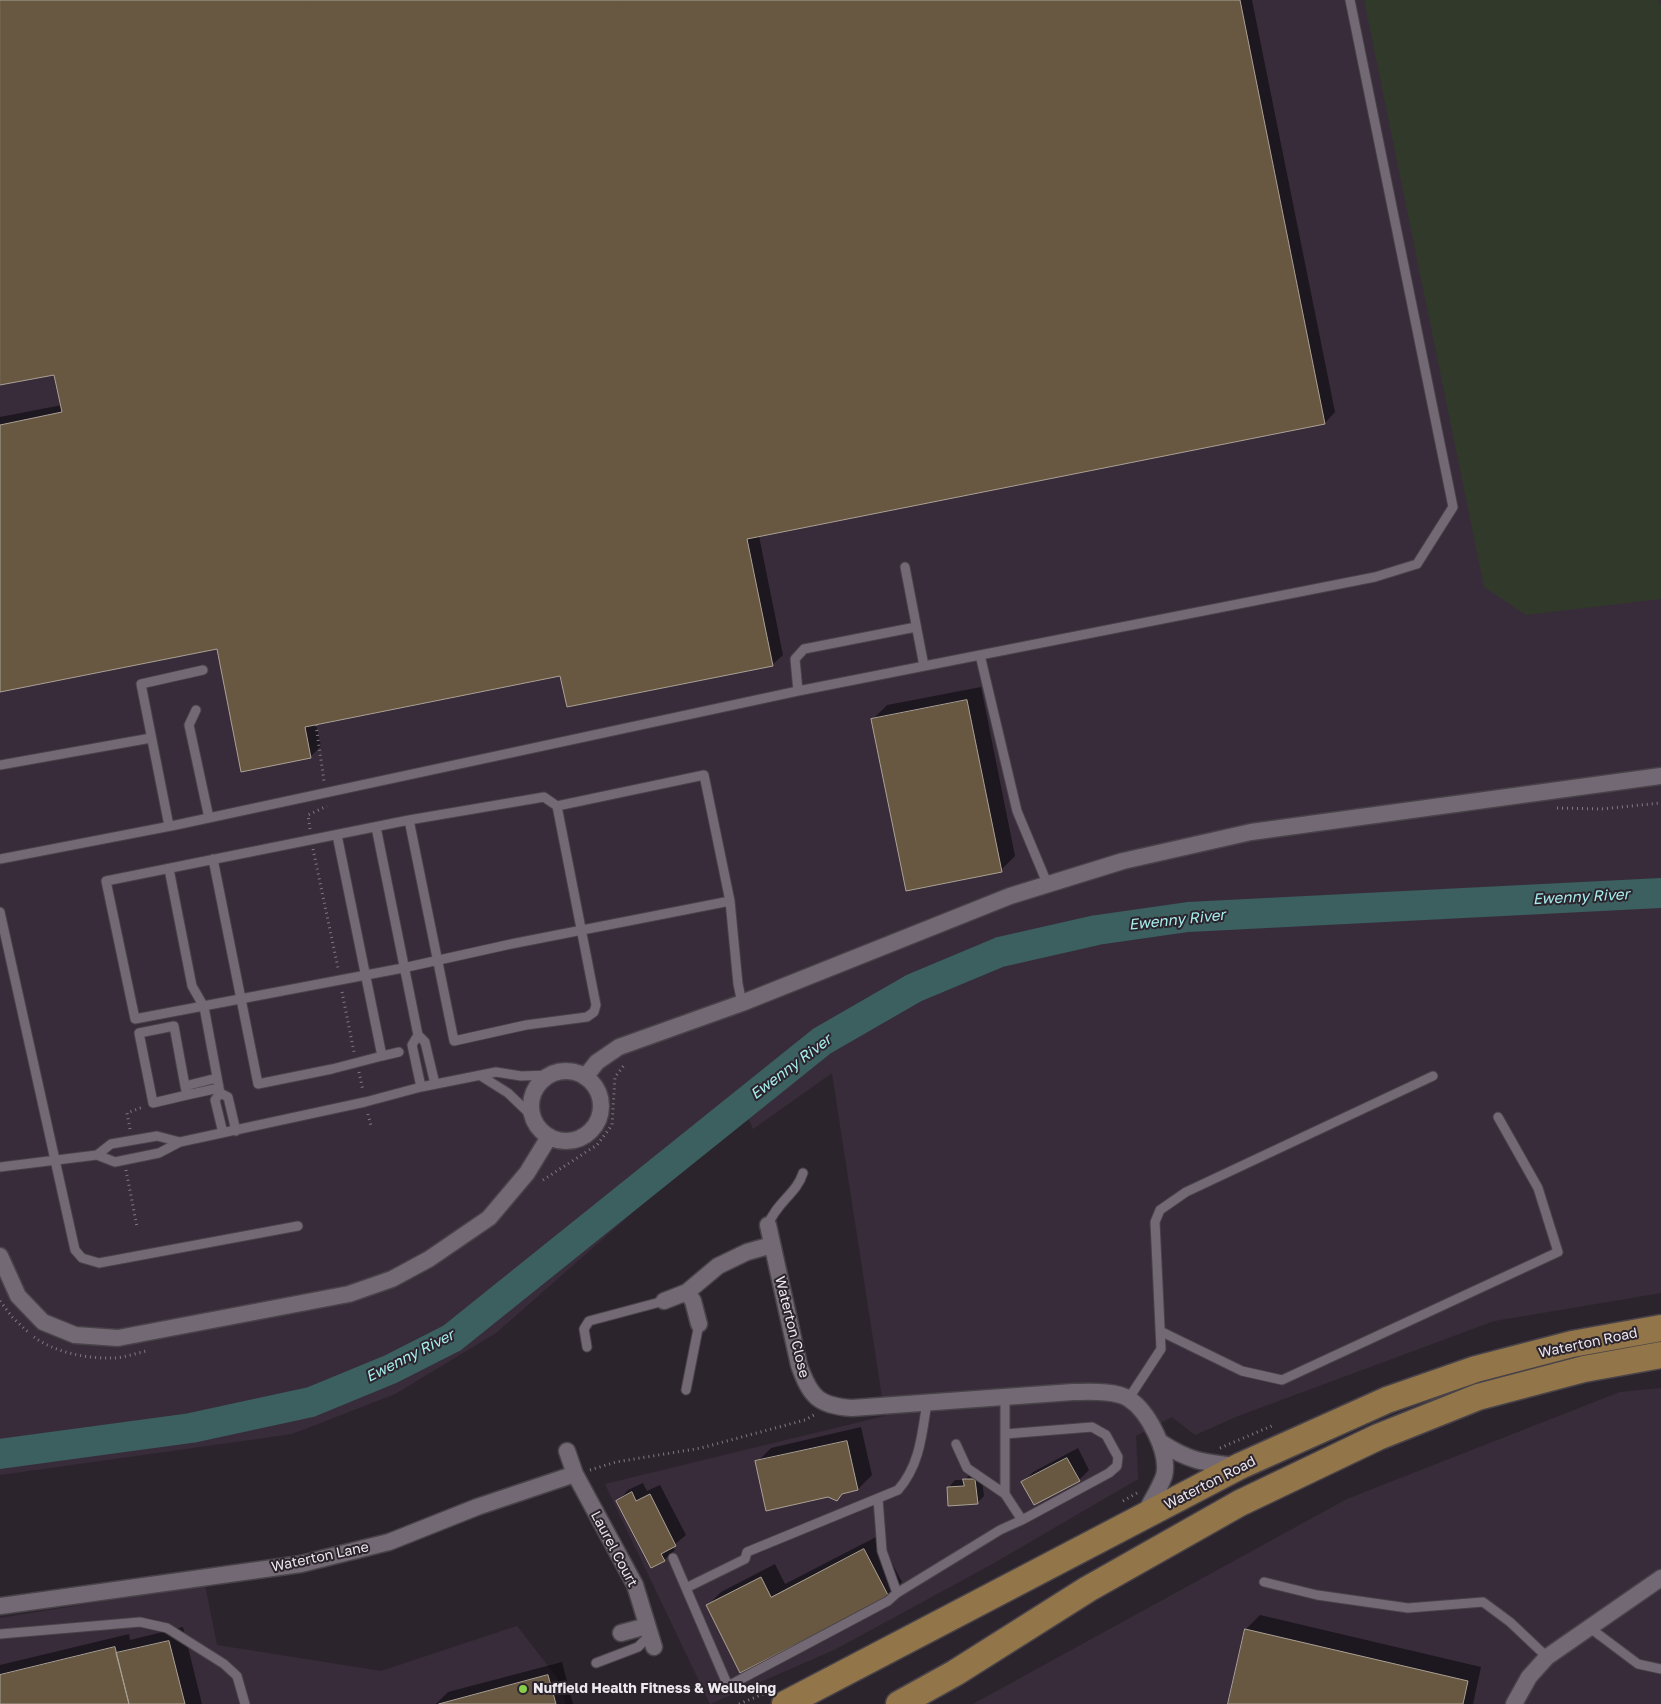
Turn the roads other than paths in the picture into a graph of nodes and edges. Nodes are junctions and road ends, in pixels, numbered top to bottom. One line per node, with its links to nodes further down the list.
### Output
1 (1350, 0): 4 (lane)
2 (905, 567): 3 (lane)
3 (916, 627): 5 (lane); 7 (lane)
4 (980, 655): 5 (lane); 21 (lane)
5 (924, 666): 7 (lane)
6 (203, 670): 9 (lane)
7 (798, 691): 13 (lane)
8 (196, 710): 13 (lane)
9 (151, 738): 10 (lane); 15 (lane)
10 (0, 765)
11 (1661, 776): 21 (street)
12 (557, 806): 14 (lane); 22 (lane); 24 (lane)
13 (209, 818): 15 (lane)
14 (409, 820): 16 (lane); 25 (lane)
15 (169, 826): 18 (lane)
16 (376, 827): 17 (lane); 26 (lane)
17 (337, 835): 19 (lane); 27 (lane)
18 (0, 859)
19 (213, 859): 20 (lane); 28 (lane)
20 (169, 869): 30 (lane); 30 (lane)
21 (1047, 883): 29 (street)
22 (730, 901): 24 (lane); 29 (lane)
23 (0, 912): 50 (lane)
24 (582, 930): 25 (lane); 25 (lane)
25 (438, 959): 26 (lane)
26 (403, 968): 27 (lane); 31 (lane)
27 (366, 974): 28 (lane); 33 (lane)
28 (242, 999): 30 (lane); 33 (lane)
29 (742, 1003): 37 (street)
30 (204, 1007): 38 (lane)
31 (418, 1035): 39 (lane); 40 (lane)
32 (399, 1052): 33 (lane)
33 (382, 1056)
34 (550, 1075): 35 (lane); 37 (street); 43 (street)
35 (481, 1076): 39 (lane); 43 (lane)
36 (1433, 1076): 61 (lane)
37 (585, 1077): 47 (street)
38 (218, 1078): 41 (lane); 42 (lane)
39 (435, 1084): 40 (lane)
40 (421, 1087): 45 (lane)
41 (186, 1091): 41 (lane); 42 (lane)
42 (220, 1091): 45 (lane); 46 (lane)
43 (532, 1116): 47 (street)
44 (1498, 1118): 61 (lane)
45 (236, 1130): 46 (lane)
46 (222, 1133): 48 (lane)
47 (549, 1137): 56 (street)
48 (180, 1142): 49 (lane); 49 (lane)
49 (97, 1155): 50 (lane)
50 (54, 1160): 51 (lane); 54 (lane)
51 (0, 1167)
52 (803, 1173): 53 (lane)
53 (768, 1225): 55 (street, Waterton Close)
54 (298, 1226)
55 (772, 1245): 57 (street); 67 (street, Waterton Close)
56 (0, 1256)
57 (687, 1292): 58 (street); 59 (street)
58 (664, 1300): 62 (lane)
59 (699, 1324): 64 (lane)
60 (1661, 1328): 72 (main road, Waterton Road)
61 (1162, 1332): 66 (lane)
62 (587, 1347)
63 (1661, 1355): 93 (main road, Waterton Road)
64 (686, 1390)
65 (1005, 1397): 66 (street); 67 (street); 68 (lane)
66 (1129, 1398): 69 (street)
67 (927, 1402): 75 (lane)
68 (1006, 1434): 74 (lane); 77 (lane)
69 (1160, 1442): 72 (street); 76 (street)
70 (956, 1444): 74 (lane)
71 (567, 1451): 73 (street)
72 (1240, 1466): 76 (main road, Waterton Road)
73 (575, 1474): 83 (street, Waterton Lane); 87 (street, Laurel Court)
74 (1005, 1494): 77 (lane)
75 (878, 1499): 81 (lane); 82 (lane)
76 (1142, 1518): 92 (main road, Waterton Road)
77 (1022, 1520): 82 (lane)
78 (673, 1558): 81 (lane)
79 (1661, 1578): 84 (street)
80 (1264, 1582): 88 (lane)
81 (686, 1588): 82 (lane)
82 (897, 1593)
83 (0, 1606)
84 (1590, 1628): 88 (street); 90 (lane)
85 (621, 1633): 87 (street)
86 (0, 1634): 91 (lane)
87 (650, 1636): 89 (lane)
88 (1547, 1657): 94 (street)
89 (596, 1663)
90 (1661, 1669)
91 (245, 1704)
92 (785, 1704)
93 (899, 1704)
94 (1514, 1704)

